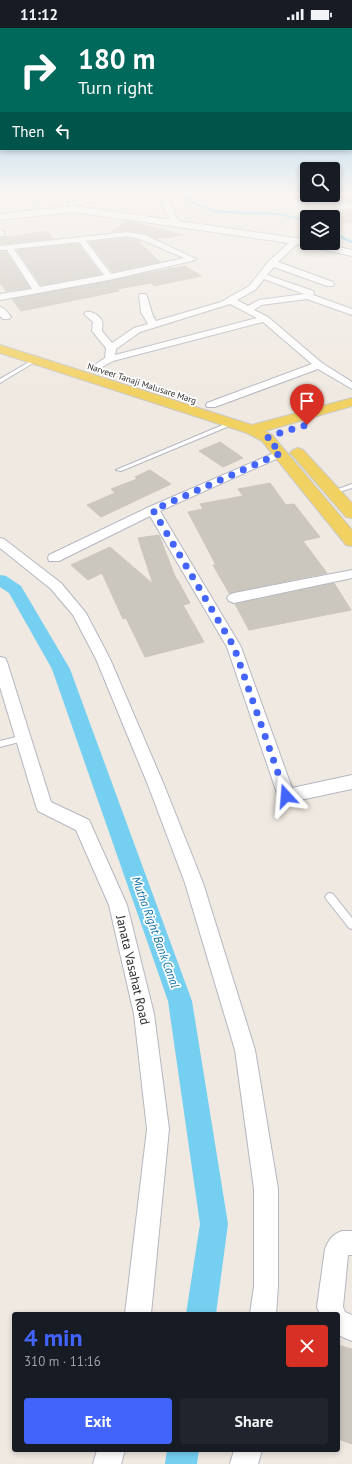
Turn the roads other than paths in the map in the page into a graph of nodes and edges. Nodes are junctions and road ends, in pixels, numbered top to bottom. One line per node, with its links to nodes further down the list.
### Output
1 (13, 259): 9 (street)
2 (96, 259): 7 (street)
3 (192, 259): 7 (street)
4 (277, 259): 5 (street)
5 (272, 264): 6 (street); 8 (street)
6 (262, 276): 11 (street); 13 (street)
7 (110, 277): 9 (street)
8 (330, 284)
9 (38, 291): 12 (street)
10 (143, 296): 18 (street)
11 (308, 296): 14 (street); 15 (street)
12 (0, 297)
13 (230, 300): 14 (street); 18 (street)
14 (247, 310): 17 (street)
15 (352, 312)
16 (89, 314): 20 (street)
17 (264, 319): 22 (street); 24 (street)
18 (154, 325): 20 (street)
19 (0, 337): 25 (main road, Narveer Tanaji Malusare Marg)
20 (111, 348): 22 (street)
21 (0, 349): 23 (main road, Narveer Tanaji Malusare Marg)
22 (110, 359): 26 (street)
23 (36, 360): 25 (main road, Narveer Tanaji Malusare Marg); 27 (lane)
24 (319, 365): 28 (street); 30 (street)
25 (75, 367): 26 (main road, Narveer Tanaji Malusare Marg); 32 (main road, Narveer Tanaji Malusare Marg)
26 (95, 368): 30 (main road, Narveer Tanaji Malusare Marg)
27 (0, 381)
28 (352, 386)
29 (352, 402): 33 (main road)
30 (211, 405): 33 (main road, Narveer Tanaji Malusare Marg)
31 (352, 413): 33 (main road)
32 (232, 423): 33 (main road, Narveer Tanaji Malusare Marg); 35 (lane)
33 (267, 432): 34 (main road); 37 (main road)
34 (281, 453): 38 (street); 40 (main road)
35 (119, 470)
36 (352, 486): 37 (lane)
37 (333, 492): 39 (main road)
38 (153, 510): 42 (street); 48 (street)
39 (352, 513)
40 (349, 534)
41 (0, 542): 53 (street)
42 (54, 558)
43 (352, 574): 44 (street)
44 (234, 598)
45 (0, 662): 46 (street, Janata Vasahat Road)
46 (24, 738): 47 (lane); 52 (street, Janata Vasahat Road)
47 (0, 744)
48 (352, 782)
49 (330, 897): 50 (lane)
50 (352, 925)
51 (352, 1243): 54 (street)
52 (138, 1312)
53 (263, 1312)
54 (332, 1312)
55 (340, 1323): 56 (street)
56 (352, 1328)
57 (110, 1452): 59 (street)
58 (247, 1452): 60 (street)
59 (107, 1464)
60 (244, 1464)

